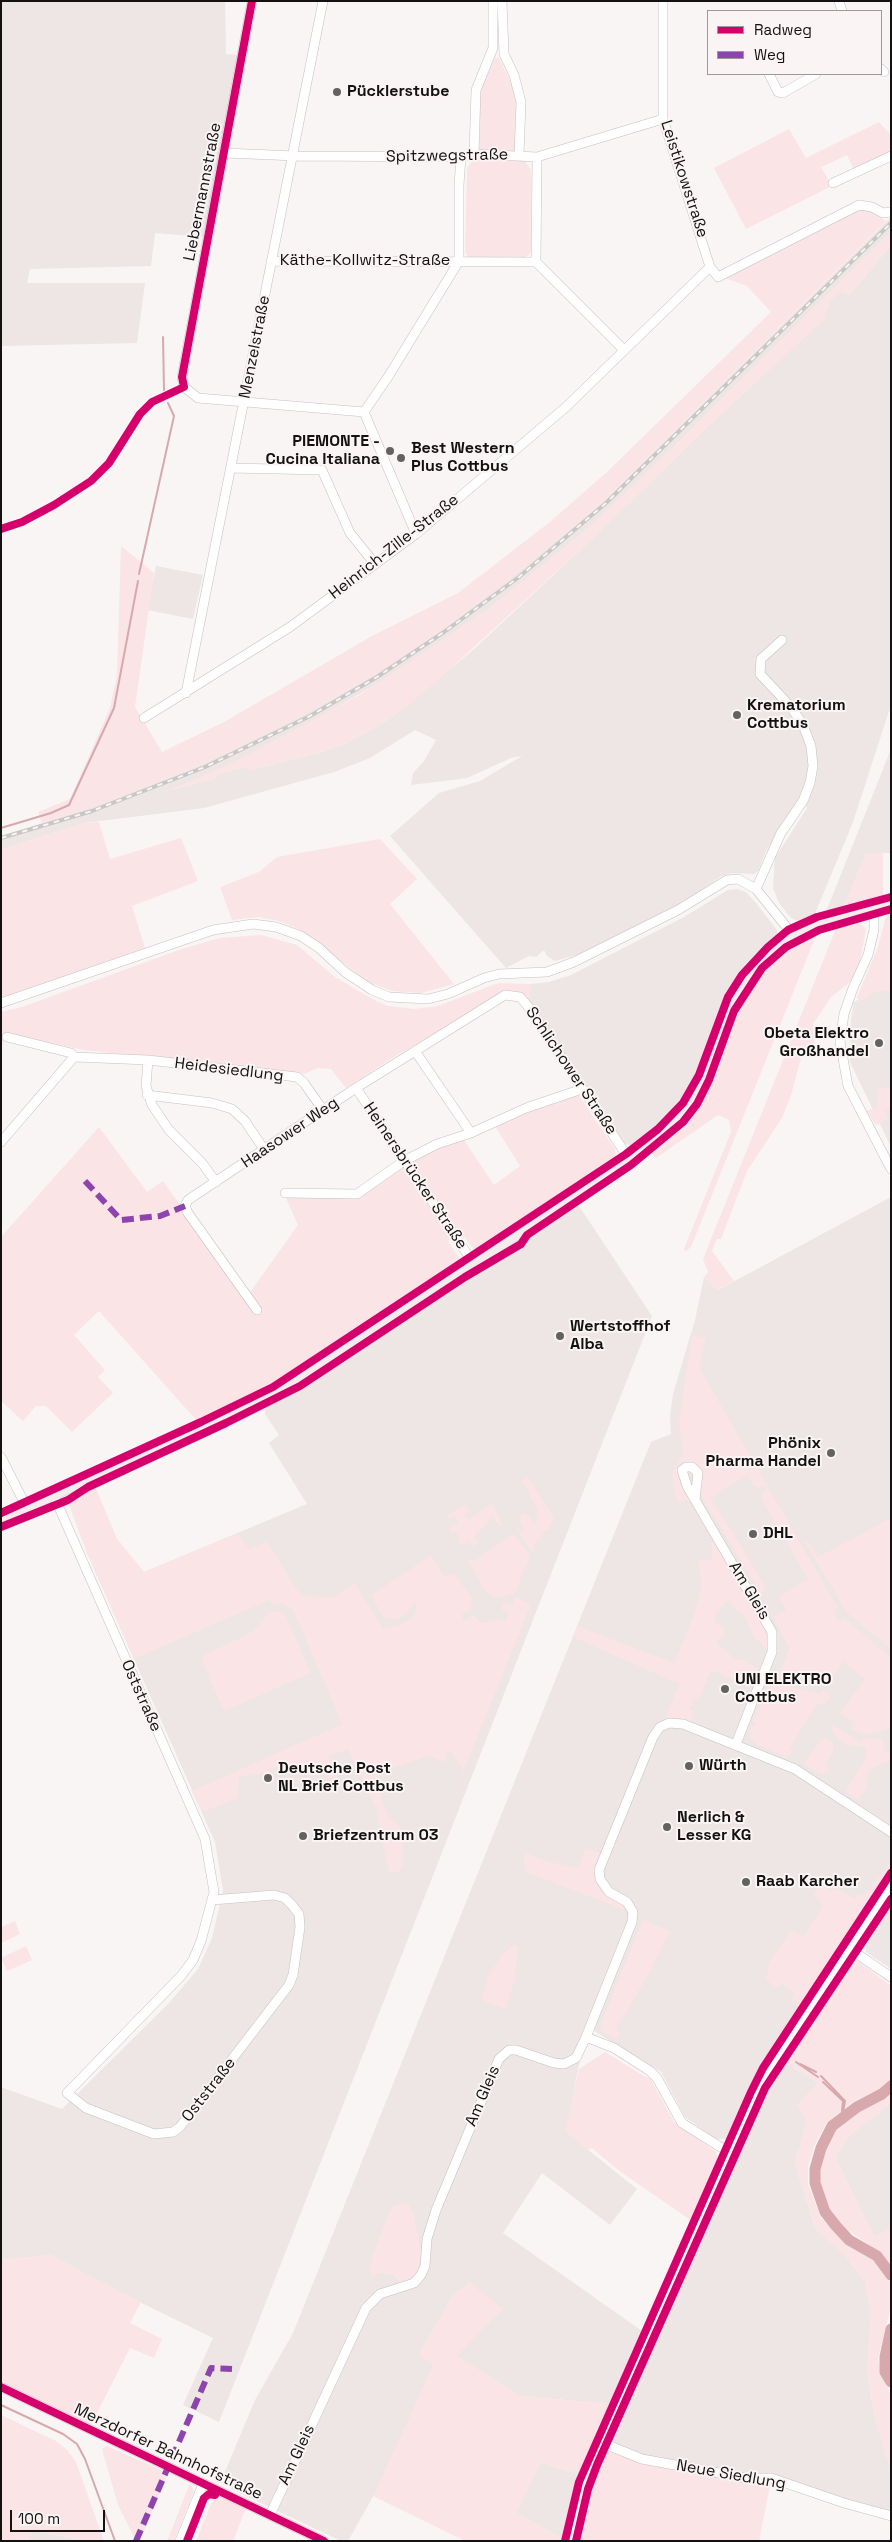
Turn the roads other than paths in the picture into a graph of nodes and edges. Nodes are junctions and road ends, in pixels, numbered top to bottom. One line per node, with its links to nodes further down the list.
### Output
1 (252, 1): 9 (street, Liebermannstraße)
2 (323, 1): 12 (street, Menzelstraße)
3 (493, 1): 10 (street)
4 (502, 1): 11 (street)
5 (663, 1): 8 (street, Leistikowstraße)
6 (770, 75): 7 (street)
7 (814, 75)
8 (663, 119): 15 (street, Spitzwegstraße); 21 (street, Leistikowstraße)
9 (225, 153): 12 (street, Spitzwegstraße); 23 (street, Liebermannstraße)
10 (474, 154): 11 (street, Spitzwegstraße); 14 (street, Spitzwegstraße)
11 (519, 155): 15 (street, Spitzwegstraße)
12 (292, 156): 14 (street, Spitzwegstraße); 18 (street, Menzelstraße)
13 (891, 156): 16 (street)
14 (461, 157): 19 (street)
15 (536, 157): 20 (street)
16 (833, 183)
17 (891, 212): 21 (street)
18 (271, 261): 19 (street, Käthe-Kollwitz-Straße); 23 (street, Menzelstraße)
19 (459, 261): 20 (street, Käthe-Kollwitz-Straße); 24 (street)
20 (536, 262): 22 (street)
21 (710, 267): 22 (street, Heinrich-Zille-Straße)
22 (623, 350): 26 (street, Heinrich-Zille-Straße)
23 (244, 403): 24 (street, Liebermannstraße); 25 (street, Menzelstraße)
24 (364, 412): 26 (street)
25 (231, 468): 27 (street); 29 (street, Menzelstraße)
26 (416, 534): 27 (street, Heinrich-Zille-Straße)
27 (375, 564): 29 (street, Heinrich-Zille-Straße)
28 (782, 640): 31 (street)
29 (186, 693): 30 (street, Heinrich-Zille-Straße)
30 (144, 718)
31 (756, 890): 34 (street); 36 (street)
32 (891, 903): 33 (main road)
33 (874, 907): 34 (main road); 50 (street)
34 (793, 935): 48 (main road)
35 (505, 995): 38 (street, Haasower Weg); 42 (street, Schlichower Straße)
36 (1, 1003)
37 (7, 1037): 39 (street, Heidesiedlung)
38 (415, 1051): 41 (street, Haasower Weg); 45 (street)
39 (74, 1057): 40 (street, Heidesiedlung); 46 (street)
40 (148, 1060): 43 (street); 44 (street, Heidesiedlung)
41 (356, 1088): 44 (street, Haasower Weg); 49 (street, Heinersbrücker Straße)
42 (582, 1089): 45 (street); 48 (street, Schlichower Straße)
43 (147, 1095): 47 (street); 51 (street)
44 (323, 1110): 47 (street, Haasower Weg)
45 (471, 1133): 49 (street)
46 (1, 1142)
47 (265, 1150): 51 (street, Haasower Weg)
48 (629, 1159): 53 (main road)
49 (404, 1161): 52 (street); 53 (street, Heinersbrücker Straße)
50 (891, 1169)
51 (216, 1182): 54 (street, Haasower Weg)
52 (285, 1193)
53 (474, 1264): 56 (main road)
54 (257, 1310)
55 (1, 1456): 58 (street)
56 (54, 1496): 58 (main road); 63 (street, Oststraße)
57 (695, 1500): 60 (street, Am Gleis)
58 (27, 1508): 59 (main road)
59 (1, 1520)
60 (736, 1744): 61 (street, Am Gleis); 66 (street, Am Gleis)
61 (891, 1832)
62 (891, 1885): 64 (street)
63 (212, 1900): 63 (street, Oststraße)
64 (850, 1948): 65 (street); 67 (street)
65 (891, 1977)
66 (586, 2038): 67 (street); 71 (street, Am Gleis)
67 (730, 2153): 69 (street)
68 (1, 2388): 70 (street, Merzdorfer Bahnhofstraße)
69 (600, 2442): 72 (street, Neue Siedlung); 75 (street)
70 (203, 2484): 71 (street, Merzdorfer Bahnhofstraße); 73 (street)
71 (270, 2515): 74 (street, Merzdorfer Bahnhofstraße)
72 (891, 2516)
73 (180, 2541)
74 (324, 2541)
75 (569, 2541)

